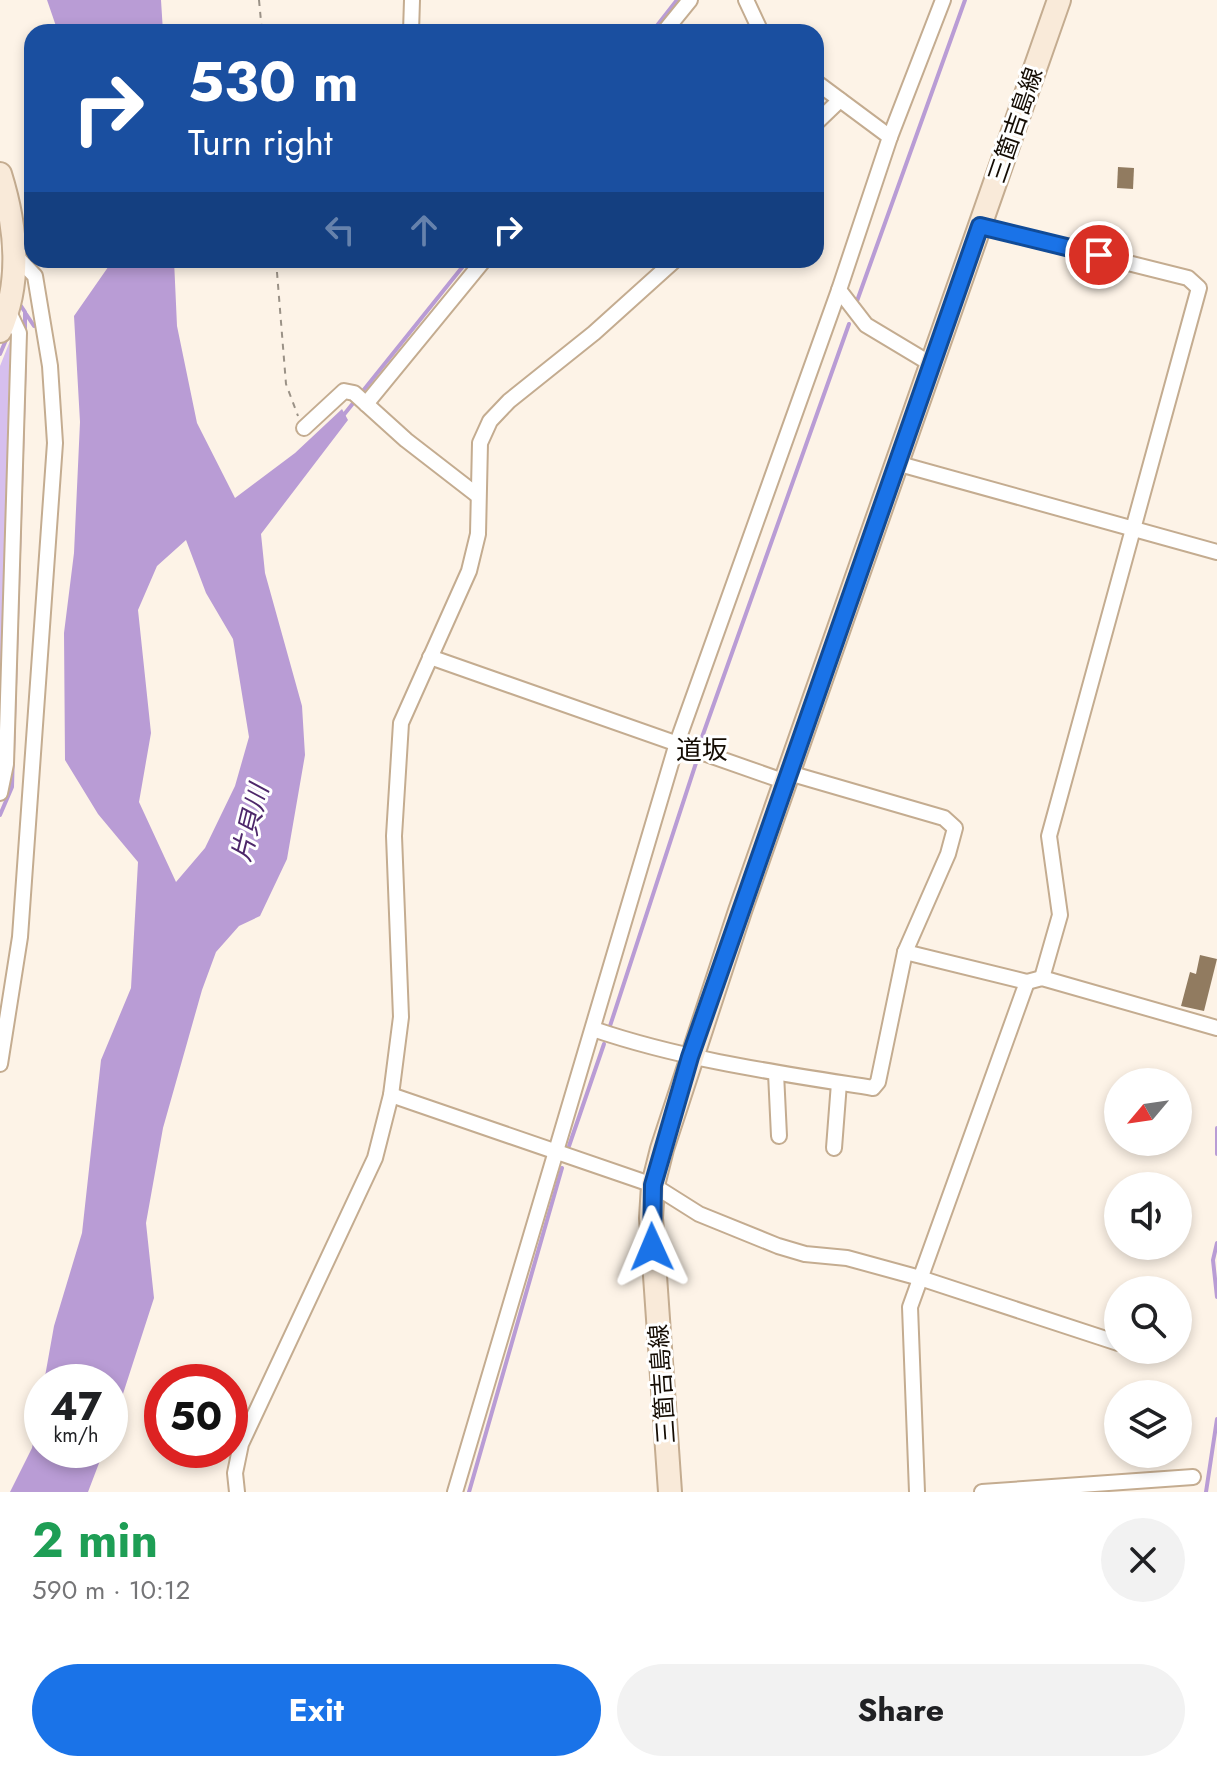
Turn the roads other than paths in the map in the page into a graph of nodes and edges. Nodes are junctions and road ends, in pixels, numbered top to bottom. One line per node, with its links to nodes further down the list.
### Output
1 (412, 0): 6 (street)
2 (690, 0): 7 (street)
3 (746, 0): 8 (street)
4 (943, 0): 12 (street)
5 (1059, 0): 14 (main road, 三箇吉島線)
6 (411, 24)
7 (670, 24)
8 (757, 24)
9 (824, 88): 10 (street)
10 (840, 100): 11 (street); 12 (street)
11 (824, 115)
12 (890, 137): 20 (street)
13 (0, 174): 15 (main road)
14 (980, 226): 22 (main road, 三箇吉島線); 27 (street)
15 (15, 255): 16 (street); 21 (main road)
16 (24, 264)
17 (27, 268): 40 (street)
18 (477, 268): 23 (street)
19 (666, 268): 26 (street)
20 (839, 290): 22 (street); 31 (street)
21 (5, 308): 30 (street)
22 (931, 364): 25 (main road, 三箇吉島線)
23 (362, 400): 24 (street); 26 (street)
24 (304, 428)
25 (896, 463): 27 (street); 32 (main road, 三箇吉島線)
26 (477, 495): 29 (street)
27 (1132, 528): 28 (street); 35 (street)
28 (1217, 552)
29 (430, 657): 31 (street); 43 (street)
30 (5, 663): 33 (street)
31 (684, 745): 32 (street); 38 (street)
32 (787, 777): 34 (street); 39 (main road, 三箇吉島線)
33 (0, 793)
34 (905, 952): 36 (street); 42 (street)
35 (1042, 978): 36 (street); 37 (street)
36 (1027, 982): 48 (street)
37 (1217, 1028)
38 (593, 1029): 39 (street); 46 (street)
39 (690, 1057): 41 (street); 47 (main road, 三箇吉島線)
40 (0, 1064)
41 (776, 1073): 42 (street); 44 (street)
42 (839, 1083): 45 (street)
43 (391, 1095): 46 (street); 51 (street)
44 (779, 1136)
45 (834, 1148)
46 (555, 1152): 47 (street); 52 (street)
47 (653, 1185): 48 (street); 53 (main road, 三箇吉島線)
48 (920, 1278): 49 (street); 54 (street)
49 (1104, 1338)
50 (1193, 1477): 55 (street)
51 (237, 1492)
52 (455, 1492)
53 (670, 1492)
54 (917, 1492)
55 (982, 1492)

